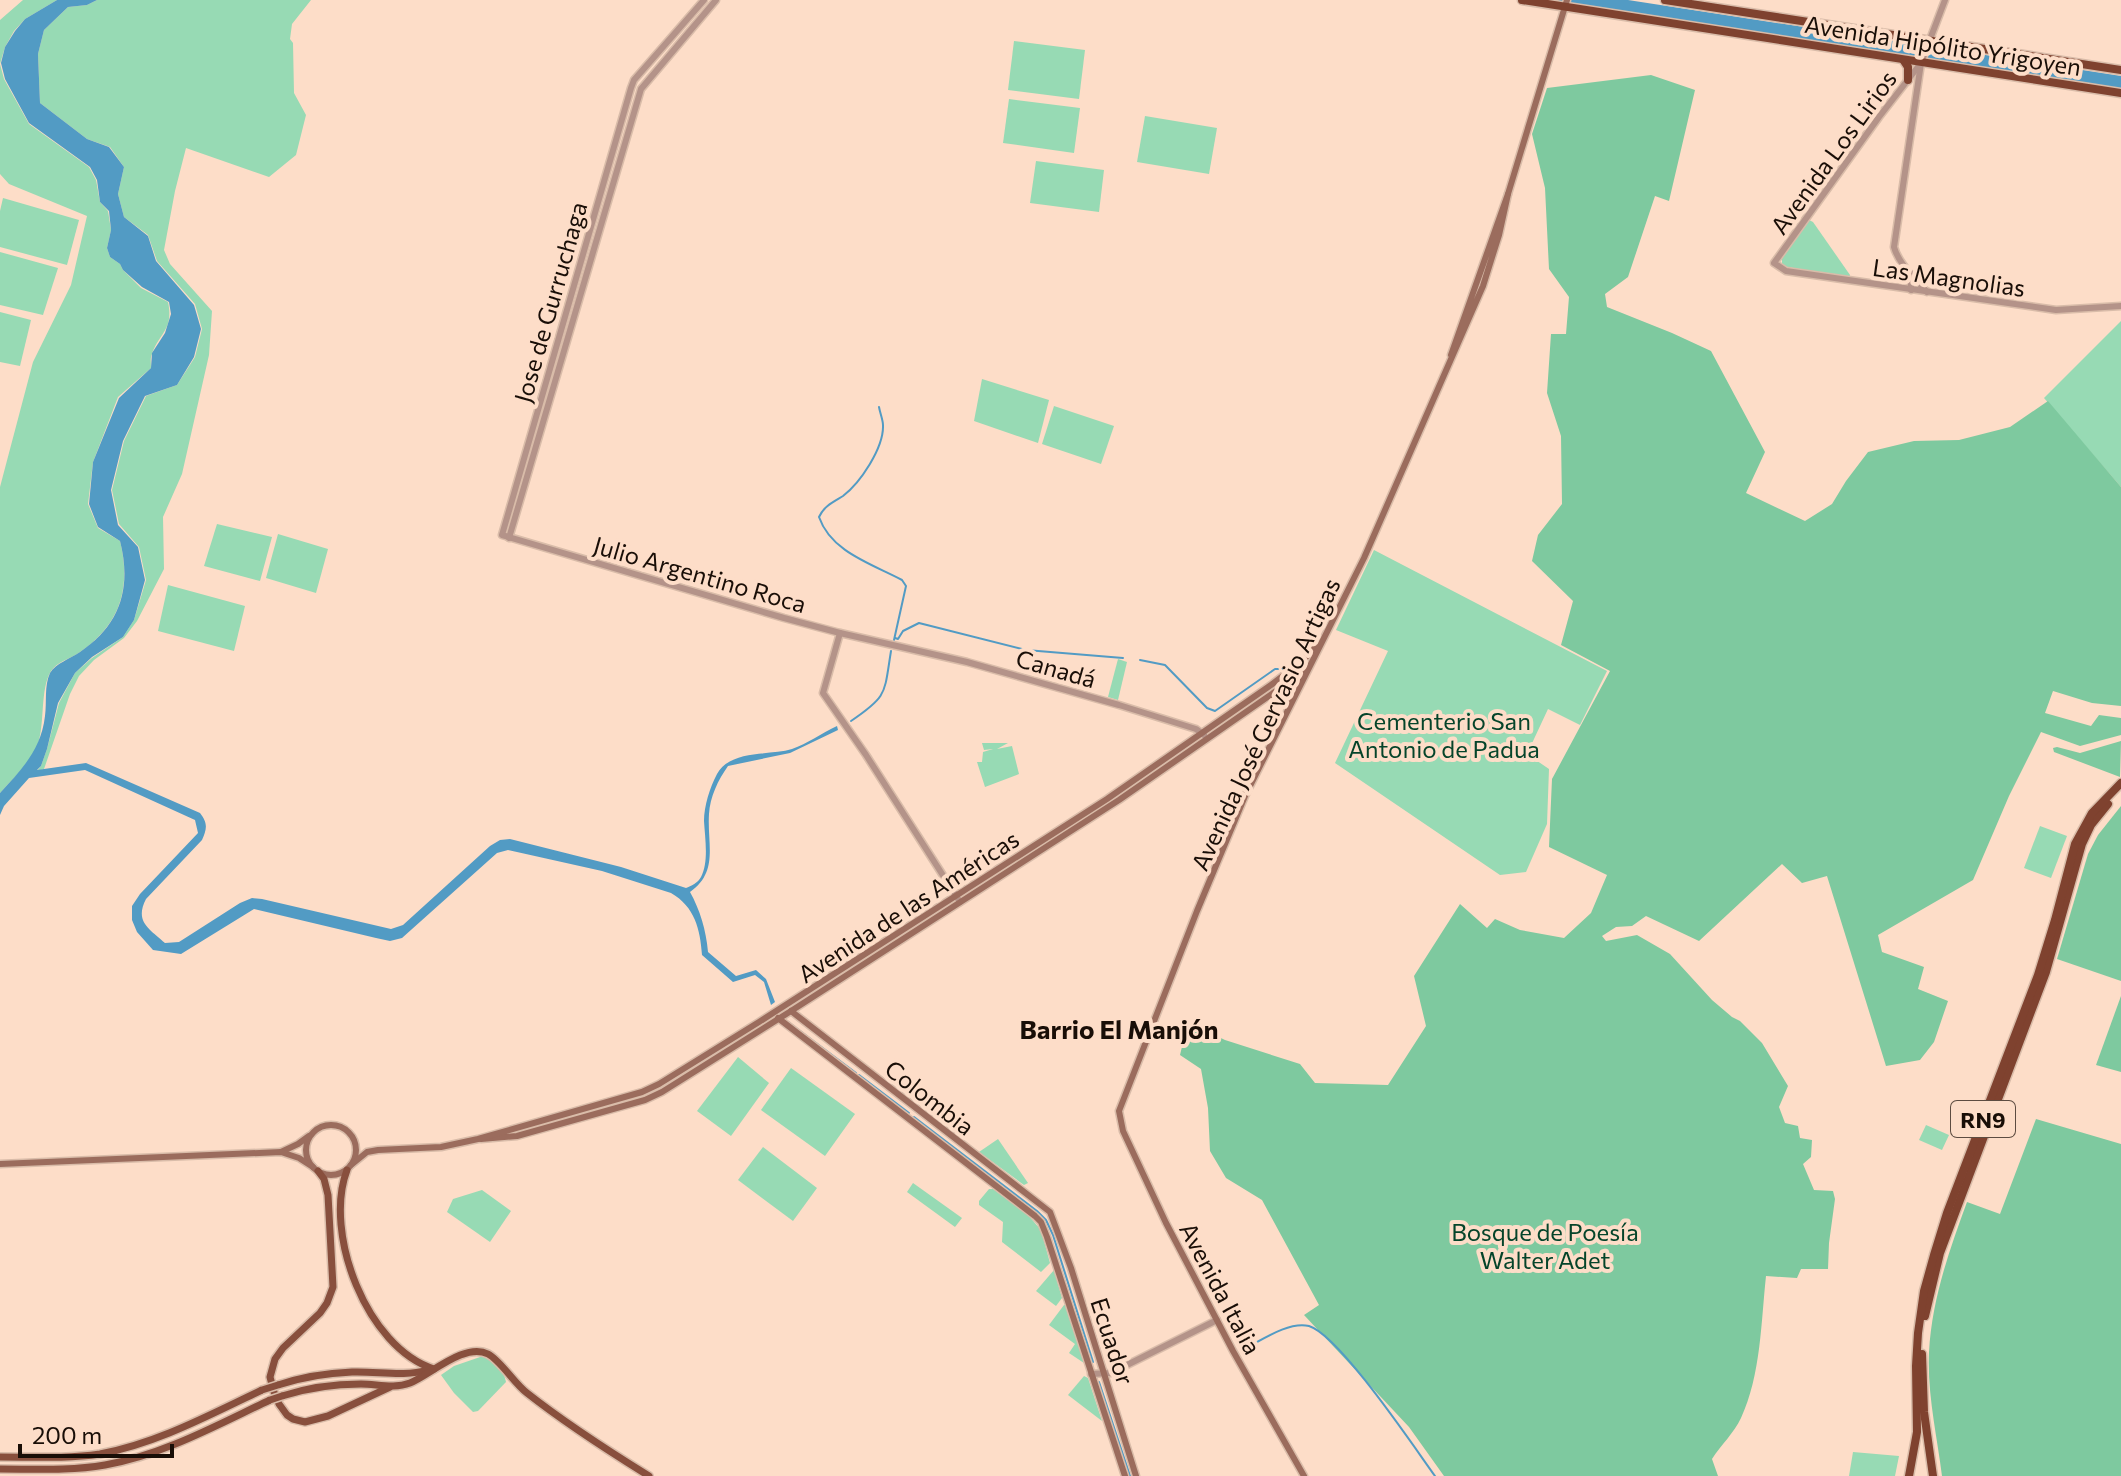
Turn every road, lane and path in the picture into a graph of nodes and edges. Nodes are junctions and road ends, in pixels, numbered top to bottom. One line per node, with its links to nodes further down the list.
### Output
1 (716, 0): 18 (street, Jose de Gurruchaga)
2 (1522, 0): 6 (highway, Avenida Hipólito Yrigoyen)
3 (1665, 0): 7 (highway, Avenida Hipólito Yrigoyen)
4 (1945, 0): 7 (street)
5 (704, 1): 18 (street, Jose de Gurruchaga)
6 (1566, 4): 8 (highway, Avenida Hipólito Yrigoyen); 20 (main road, Avenida José Gervasio Artigas)
7 (1929, 40): 9 (street); 10 (highway, Avenida Hipólito Yrigoyen)
8 (1903, 60): 9 (highway, Avenida Hipólito Yrigoyen); 11 (highway)
9 (1921, 63): 11 (street, Avenida Los Lirios); 12 (highway, Avenida Hipólito Yrigoyen); 14 (street)
10 (2121, 70)
11 (1908, 80): 13 (street, Avenida Los Lirios)
12 (2121, 93)
13 (1774, 263): 15 (street, Las Magnolias)
14 (1910, 273): 15 (street); 16 (street)
15 (1911, 290): 16 (street, Las Magnolias)
16 (1927, 292): 17 (street, Las Magnolias)
17 (2121, 306)
18 (506, 537): 19 (street, Julio Argentino Roca)
19 (840, 633): 21 (street, Julio Argentino Roca); 26 (street)
20 (1324, 639): 22 (main road, Avenida José Gervasio Artigas); 23 (main road, Avenida de las Américas)
21 (890, 645): 23 (street, Canadá)
22 (1308, 669): 23 (main road, Avenida de las Américas); 30 (main road, Avenida José Gervasio Artigas)
23 (1205, 736): 26 (main road, Avenida de las Américas)
24 (2121, 783): 51 (highway, RN9)
25 (2121, 789): 52 (highway, RN9)
26 (958, 899): 27 (main road, Avenida de las Américas)
27 (788, 1008): 28 (main road, Avenida de las Américas); 29 (main road, Avenida de las Américas); 39 (main road, Colombia)
28 (772, 1014): 29 (main road); 33 (main road, Avenida de las Américas)
29 (779, 1019): 33 (main road, Avenida de las Américas); 42 (main road, Ecuador)
30 (1119, 1111): 40 (main road, Avenida Italia)
31 (312, 1132): 32 (main road); 35 (main road); 38 (main road)
32 (354, 1137): 34 (main road); 37 (main road)
33 (478, 1139): 34 (main road, Avenida de las Américas)
34 (378, 1150): 37 (main road)
35 (281, 1152): 36 (main road); 38 (main road)
36 (0, 1164)
37 (349, 1168): 38 (main road); 41 (main road)
38 (315, 1169): 44 (main road)
39 (1053, 1217): 43 (main road, Ecuador)
40 (1217, 1320): 43 (street); 50 (main road, Avenida Italia)
41 (434, 1369): 44 (main road); 45 (main road, bridge); 47 (main road)
42 (1091, 1374): 43 (street); 48 (main road, Ecuador)
43 (1105, 1375): 49 (main road, Ecuador)
44 (393, 1386): 46 (main road, bridge)
45 (0, 1457)
46 (0, 1469)
47 (649, 1476)
48 (1125, 1476)
49 (1136, 1476)
50 (1304, 1476)
51 (1909, 1476)
52 (1933, 1476)

